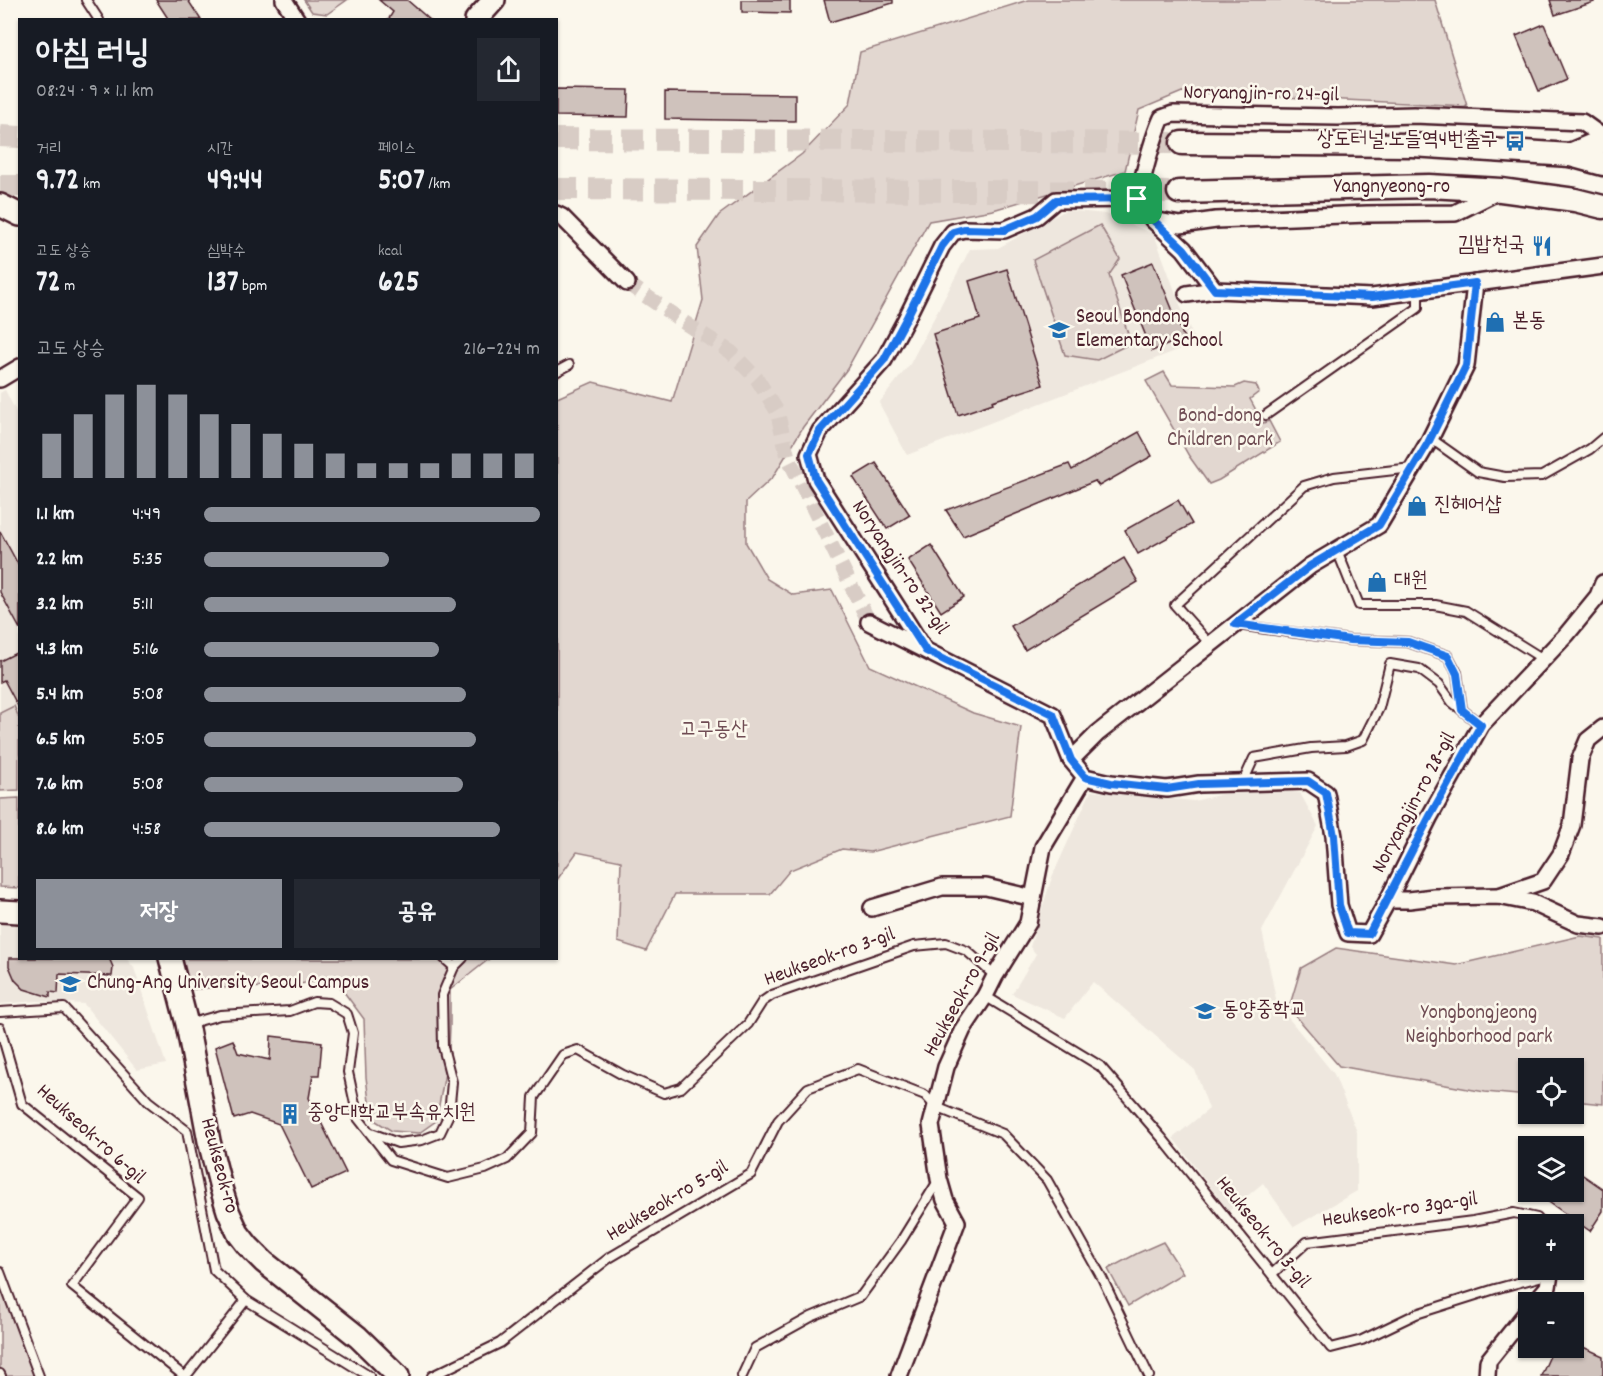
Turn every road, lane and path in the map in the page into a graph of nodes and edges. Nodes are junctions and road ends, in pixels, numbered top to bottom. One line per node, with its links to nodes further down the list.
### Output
1 (86, 0): 4 (lane)
2 (284, 0): 5 (street)
3 (494, 0): 6 (street)
4 (98, 18)
5 (296, 18)
6 (478, 18)
7 (1603, 139): 9 (main road); 13 (street, Noryangjin-ro 24-gil)
8 (1182, 143): 9 (main road, Yangnyeong-ro)
9 (1570, 155): 10 (main road, Yangnyeong-ro)
10 (1603, 164)
11 (1501, 190): 12 (main road, Yangnyeong-ro); 15 (main road, Yangnyeong-ro); 18 (street)
12 (1179, 192)
13 (1137, 199): 18 (street); 38 (street, Noryangjin-ro 32-gil)
14 (0, 205): 16 (street)
15 (1603, 207)
16 (18, 214)
17 (558, 215): 20 (street)
18 (1153, 220): 22 (street)
19 (1603, 266): 21 (street)
20 (627, 283)
21 (1475, 283): 23 (street); 30 (street)
22 (1215, 290): 23 (street); 24 (street)
23 (1418, 291): 29 (lane)
24 (1187, 294)
25 (569, 365): 27 (lane)
26 (18, 368): 28 (street)
27 (558, 371)
28 (0, 379)
29 (1266, 415)
30 (1430, 438): 31 (lane); 32 (street)
31 (1603, 438)
32 (1413, 468): 33 (street); 37 (lane)
33 (1337, 550): 36 (street); 39 (lane)
34 (1603, 583): 39 (street, Noryangjin-ro 28-gil)
35 (869, 622): 38 (street)
36 (1235, 624): 37 (street); 40 (lane)
37 (1210, 644): 43 (street)
38 (926, 651): 43 (street, Noryangjin-ro 32-gil)
39 (1543, 659): 41 (street, Noryangjin-ro 28-gil)
40 (1462, 710): 41 (lane, Noryangjin-ro 28-gil); 45 (lane, Noryangjin-ro 28-gil)
41 (1481, 725): 48 (street, Noryangjin-ro 28-gil)
42 (1603, 728): 46 (street)
43 (1071, 760): 44 (street, Noryangjin-ro 32-gil)
44 (1085, 777): 45 (street); 47 (street, Heukseok-ro 9-gil)
45 (1243, 783): 48 (street)
46 (1498, 896): 48 (street); 52 (street)
47 (1033, 898): 49 (street); 57 (street, Heukseok-ro 9-gil)
48 (1388, 900)
49 (872, 908)
50 (0, 911): 51 (street)
51 (18, 912)
52 (1603, 927)
53 (171, 960): 60 (street, Heukseok-ro)
54 (446, 960): 56 (lane)
55 (461, 960): 56 (lane)
56 (454, 967): 63 (lane)
57 (995, 976): 58 (street, Heukseok-ro 9-gil); 63 (lane, Heukseok-ro 3-gil)
58 (985, 996): 62 (street, Heukseok-ro 9-gil); 67 (lane, Heukseok-ro 3-gil)
59 (0, 1012): 69 (lane)
60 (187, 1024): 63 (lane, Heukseok-ro 3-gil); 74 (street, Heukseok-ro)
61 (0, 1028): 72 (lane, Heukseok-ro 6-gil)
62 (936, 1107): 64 (street, Heukseok-ro 9-gil); 75 (lane, Heukseok-ro 5-gil); 78 (lane, Heukseok-ro 5-gil)
63 (370, 1133)
64 (939, 1179): 76 (lane); 77 (street, Heukseok-ro 9-gil)
65 (1519, 1214): 67 (lane, Heukseok-ro 3ga-gil)
66 (0, 1272): 71 (lane)
67 (1272, 1274): 68 (lane, Heukseok-ro 3-gil)
68 (1524, 1280)
69 (246, 1300): 72 (lane); 73 (lane)
70 (1518, 1324): 79 (street)
71 (39, 1376)
72 (185, 1376)
73 (369, 1376)
74 (398, 1376)
75 (432, 1376)
76 (742, 1376)
77 (899, 1376)
78 (1149, 1376)
79 (1487, 1376)

